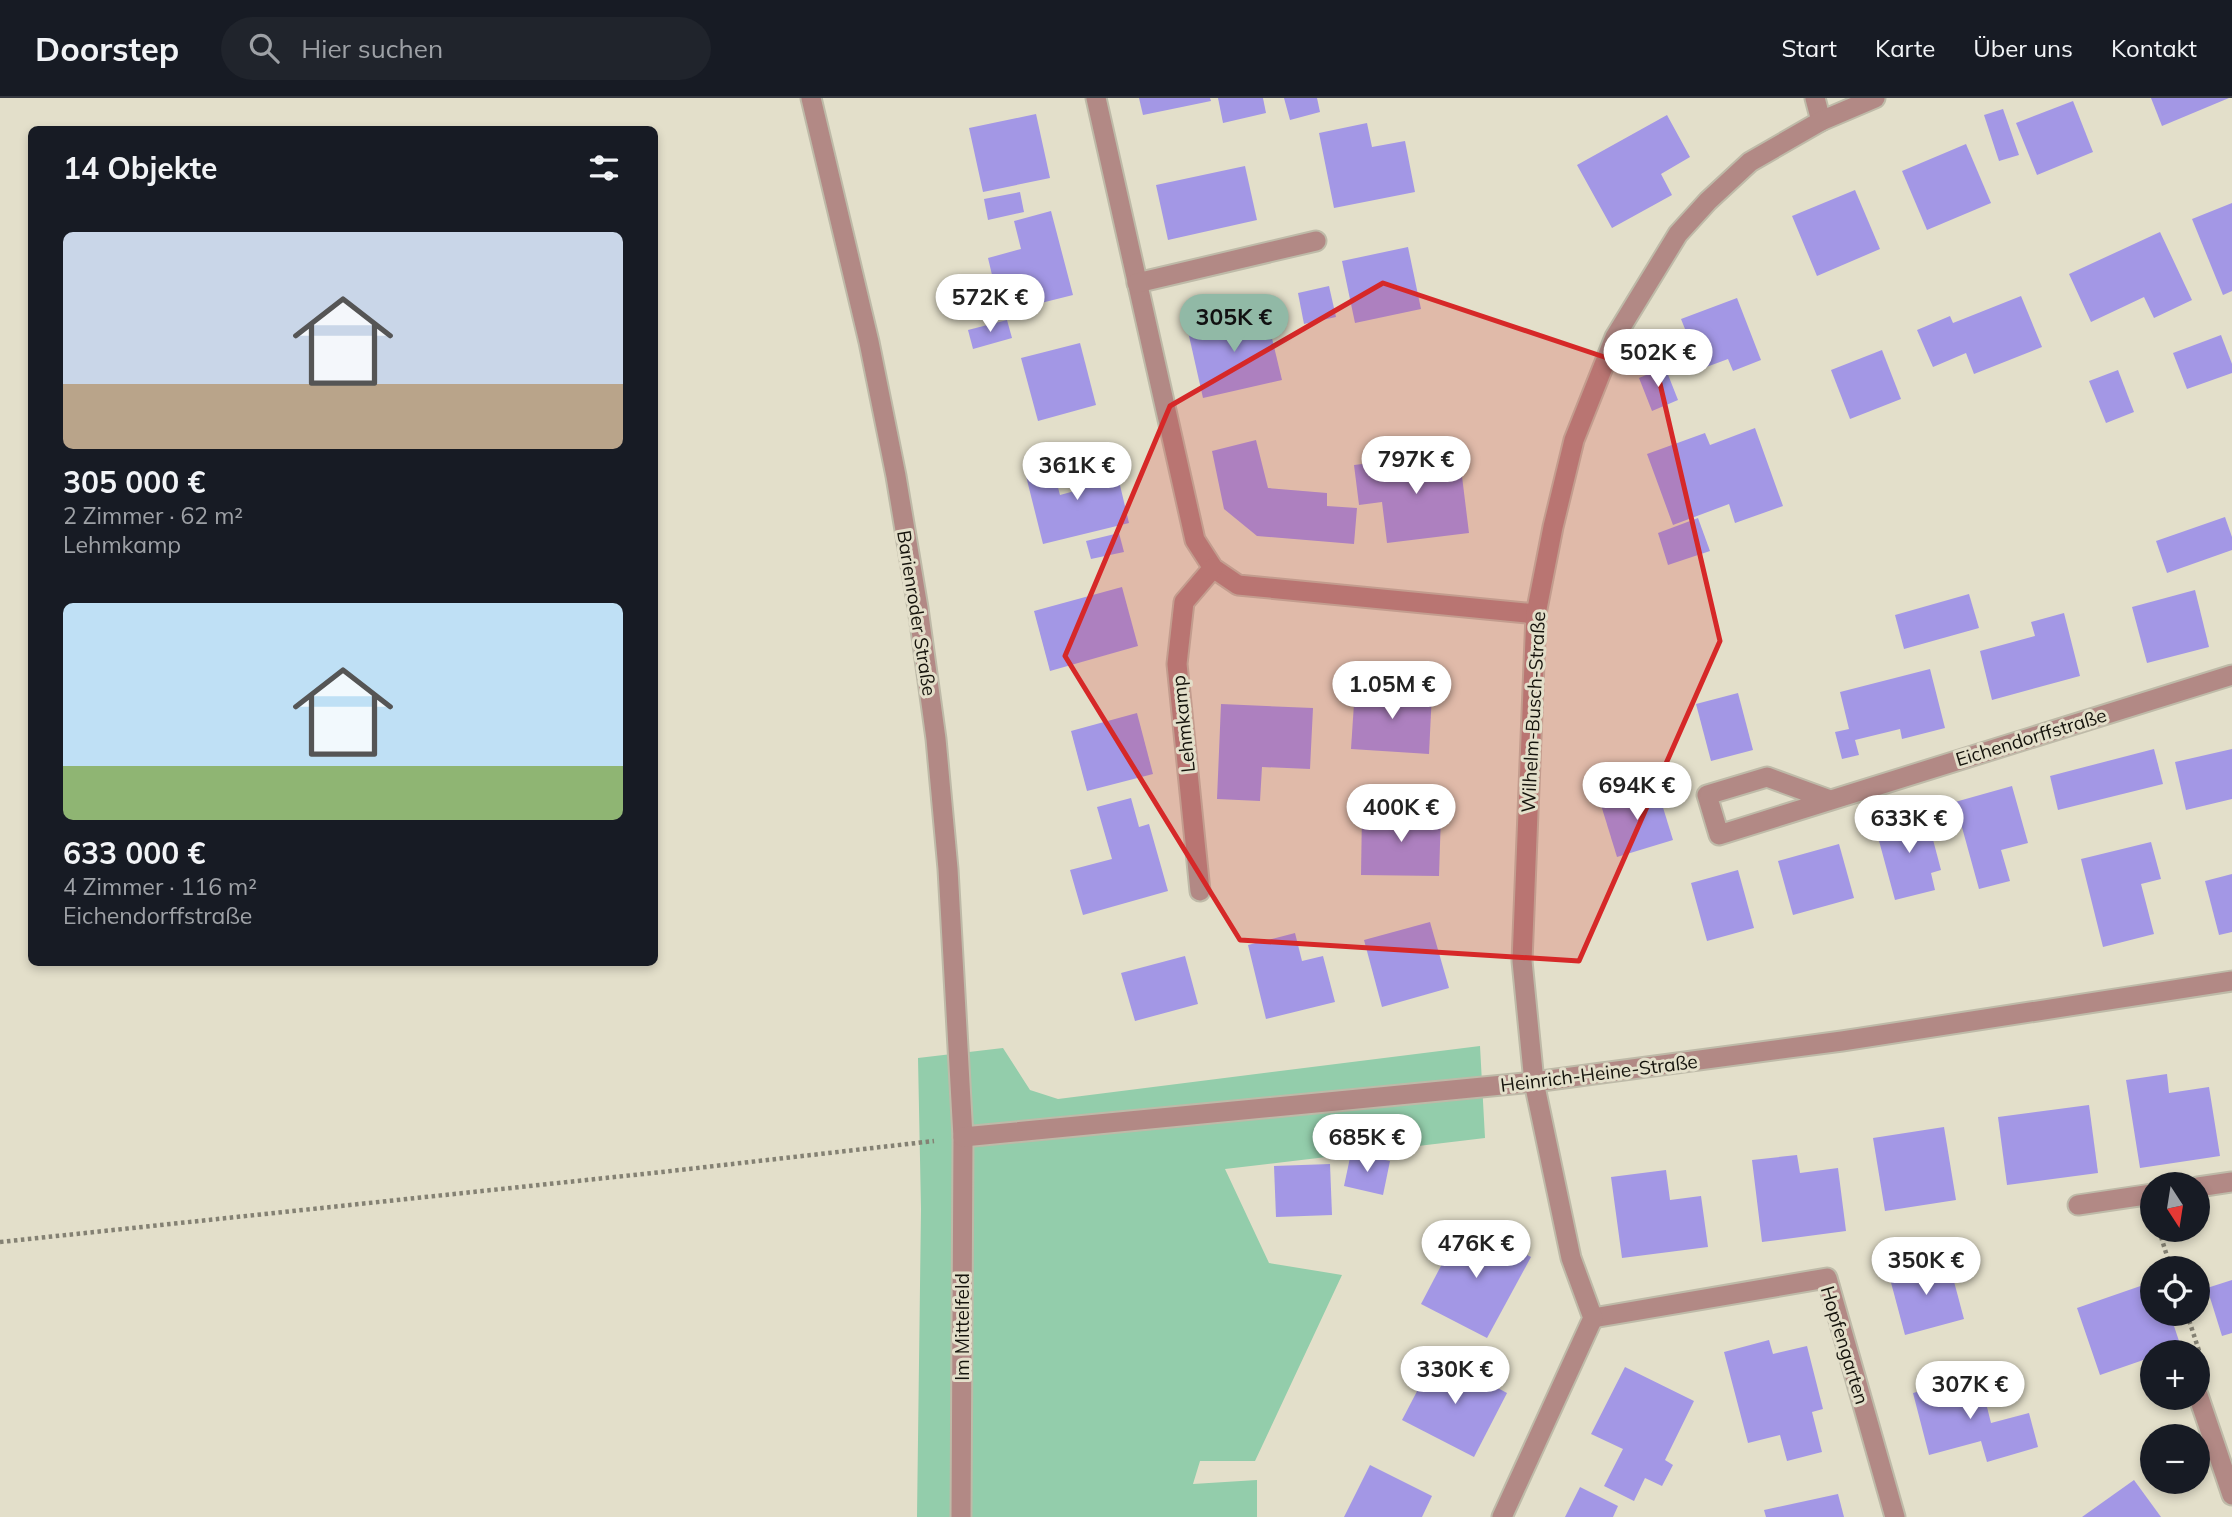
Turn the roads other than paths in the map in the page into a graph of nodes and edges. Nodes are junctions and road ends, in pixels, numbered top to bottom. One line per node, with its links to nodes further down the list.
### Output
1 (811, 98): 15 (street, Barienroder Straße)
2 (1096, 98): 7 (street)
3 (1815, 98): 5 (street)
4 (1875, 98): 5 (street, Wilhelm-Busch-Straße)
5 (1821, 121): 9 (street, Wilhelm-Busch-Straße)
6 (1316, 241): 7 (street)
7 (1137, 283): 8 (street)
8 (1213, 568): 9 (street); 12 (street, Lehmkamp)
9 (1536, 614): 14 (street, Wilhelm-Busch-Straße)
10 (2232, 675): 11 (street, Eichendorffstraße)
11 (1830, 800): 11 (street, Eichendorffstraße)
12 (1200, 891)
13 (2232, 981): 14 (street, Heinrich-Heine-Straße)
14 (1534, 1082): 15 (street, Heinrich-Heine-Straße); 20 (street)
15 (962, 1138): 23 (street, Im Mittelfeld)
16 (2232, 1182): 17 (street)
17 (2210, 1185)
18 (2140, 1196): 19 (street)
19 (2078, 1205)
20 (1593, 1318): 24 (street); 25 (street, Hopfengarten)
21 (2203, 1410): 22 (street)
22 (2232, 1495)
23 (961, 1517)
24 (1502, 1517)
25 (1895, 1517)

